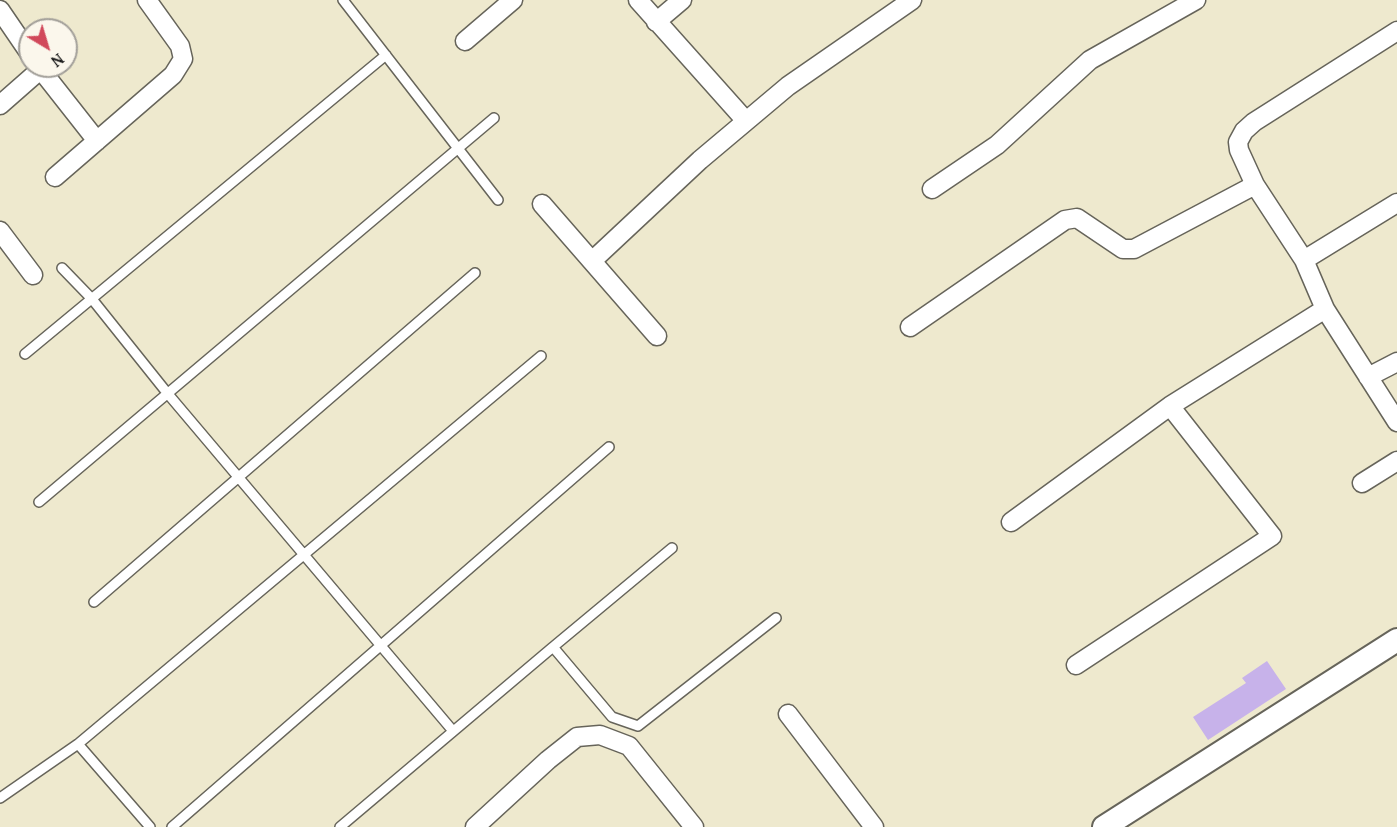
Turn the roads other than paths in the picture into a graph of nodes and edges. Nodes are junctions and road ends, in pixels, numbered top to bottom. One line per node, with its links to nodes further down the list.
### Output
1 (147, 0): 19 (street)
2 (343, 0): 13 (lane)
3 (513, 0): 12 (street)
4 (638, 0): 9 (street)
5 (682, 0): 9 (street)
6 (912, 0): 18 (street)
7 (1196, 0): 23 (street)
8 (0, 10): 11 (street)
9 (656, 22): 18 (street)
10 (1397, 30): 22 (street)
11 (18, 36)
12 (465, 41)
13 (386, 55): 20 (lane); 33 (lane)
14 (29, 78): 16 (street)
15 (48, 78): 19 (street)
16 (0, 105)
17 (494, 118): 20 (lane)
18 (746, 122): 29 (street)
19 (97, 141): 21 (street)
20 (459, 149): 24 (lane); 41 (lane)
21 (55, 177)
22 (1256, 185): 28 (street); 35 (street)
23 (932, 189)
24 (498, 200)
25 (1397, 203): 28 (street)
26 (542, 204): 29 (street)
27 (0, 231): 32 (street)
28 (1304, 260): 34 (street)
29 (592, 261): 36 (street)
30 (62, 268): 33 (lane)
31 (475, 273): 46 (lane)
32 (33, 275)
33 (92, 299): 37 (lane); 41 (lane)
34 (1325, 309): 40 (street); 42 (street)
35 (910, 327)
36 (657, 336)
37 (25, 354)
38 (541, 356): 51 (lane)
39 (1397, 362): 40 (street)
40 (1368, 377): 43 (street)
41 (168, 394): 46 (lane); 48 (lane)
42 (1170, 406): 49 (street); 57 (street)
43 (1397, 422)
44 (609, 447): 55 (lane)
45 (1397, 461): 47 (street)
46 (239, 477): 51 (lane); 52 (lane)
47 (1362, 483)
48 (39, 502)
49 (1011, 522)
50 (672, 549): 56 (lane)
51 (305, 554): 55 (lane); 60 (lane)
52 (94, 602)
53 (776, 618): 56 (lane)
54 (1397, 640): 68 (street)
55 (381, 645): 59 (lane); 63 (lane)
56 (554, 647): 59 (lane)
57 (1076, 664)
58 (788, 714): 67 (street)
59 (453, 731): 64 (lane)
60 (78, 744): 61 (lane); 62 (lane)
61 (0, 798)
62 (150, 827)
63 (172, 827)
64 (340, 827)
65 (475, 827): 66 (street)
66 (694, 827)
67 (874, 827)
68 (1104, 827)

